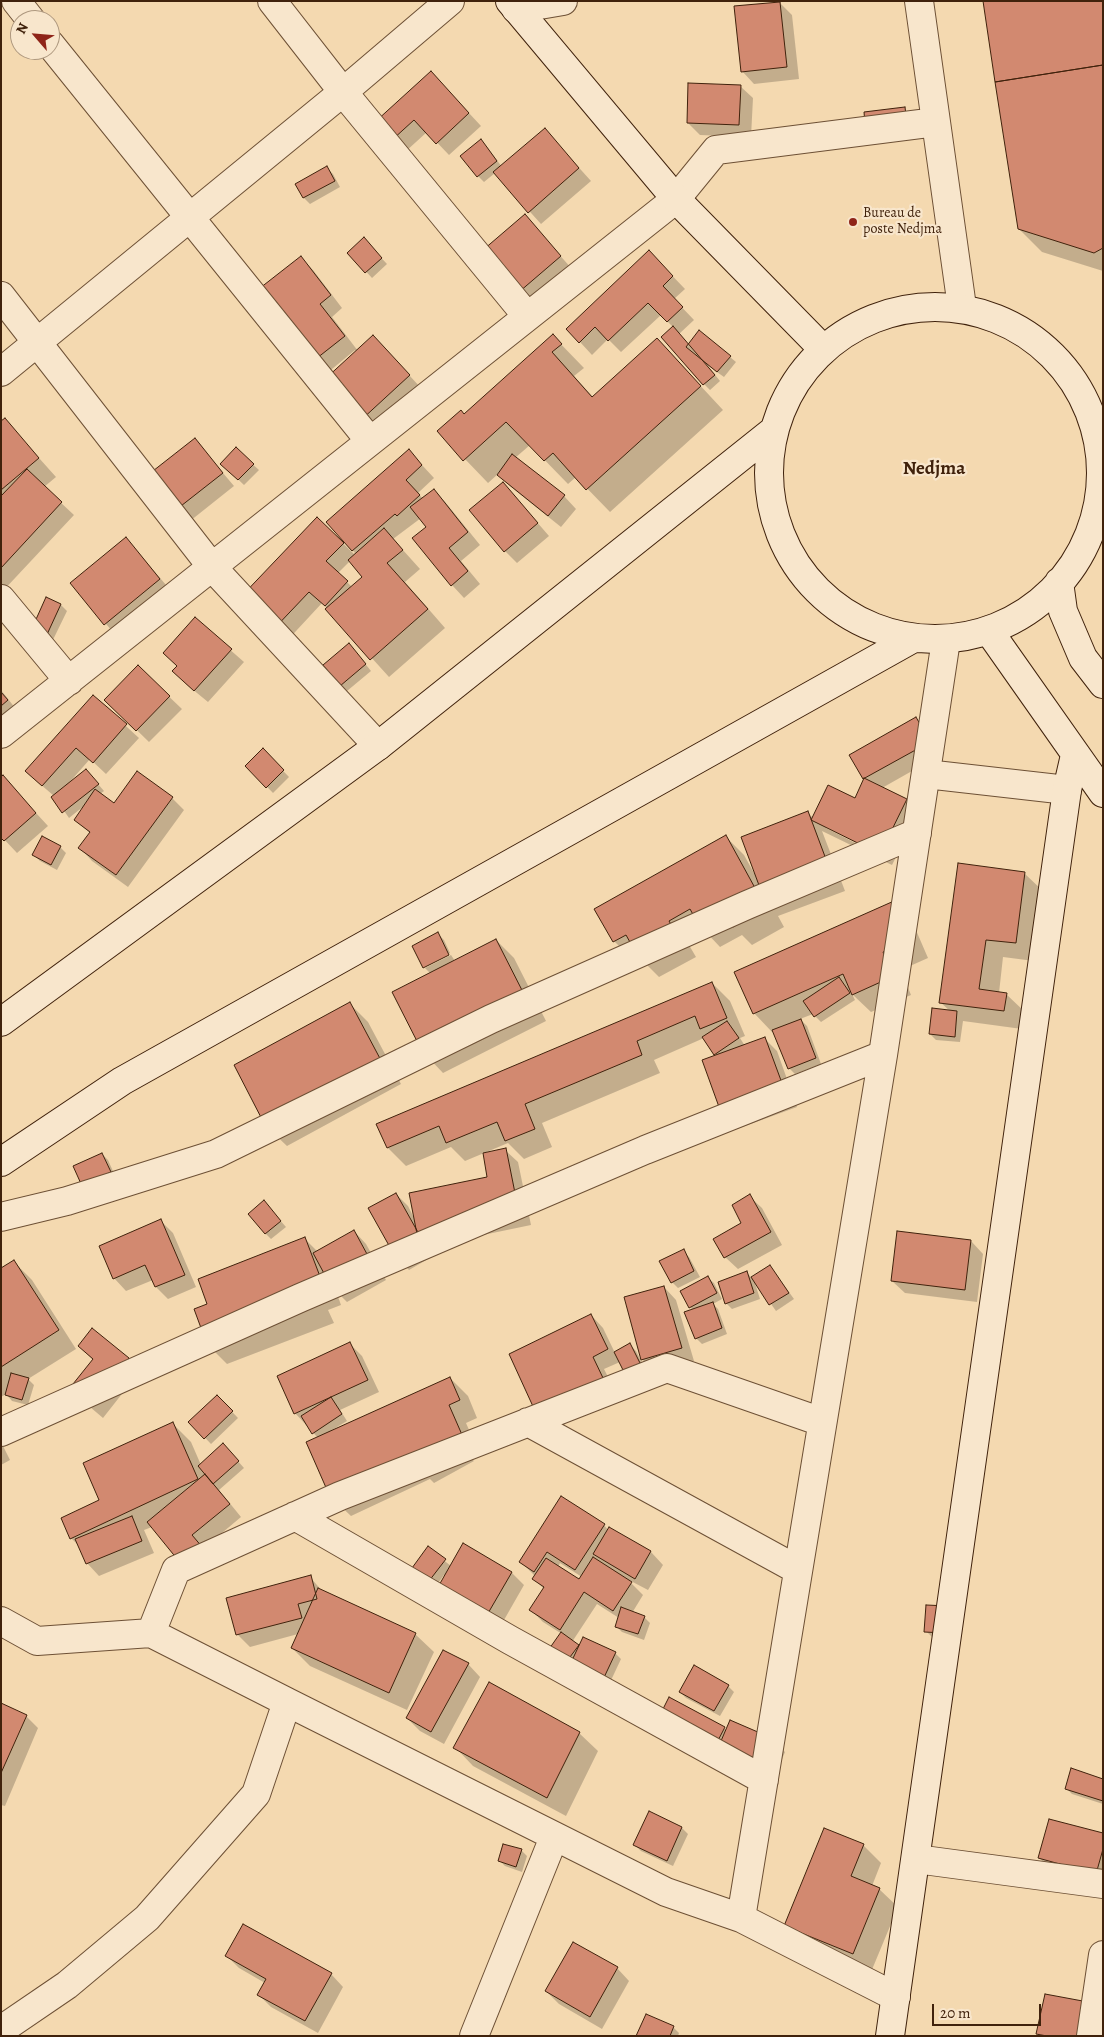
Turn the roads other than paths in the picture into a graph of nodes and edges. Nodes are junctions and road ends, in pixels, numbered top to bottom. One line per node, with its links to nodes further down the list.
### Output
1 (272, 1): 7 (street)
2 (450, 1): 7 (street)
3 (563, 1): 5 (street)
4 (919, 1): 8 (street)
5 (513, 4): 9 (street)
6 (60, 57): 10 (street)
7 (343, 92): 10 (street); 13 (street)
8 (936, 122): 9 (street); 12 (street)
9 (676, 199): 13 (street); 15 (street)
10 (189, 218): 14 (street); 18 (street)
11 (1, 296): 14 (street)
12 (962, 308): 15 (street); 20 (street)
13 (527, 316): 18 (street)
14 (38, 342): 16 (street); 19 (street)
15 (823, 349): 17 (street)
16 (1, 372)
17 (773, 431): 23 (street); 28 (street)
18 (370, 441): 19 (street)
19 (212, 567): 25 (street); 28 (street)
20 (1059, 582): 22 (street); 26 (street)
21 (1, 598): 25 (street)
22 (989, 631): 24 (street); 29 (street)
23 (912, 639): 24 (street); 36 (street)
24 (946, 640): 30 (street)
25 (69, 680): 27 (street)
26 (1103, 684)
27 (1, 734)
28 (378, 746): 34 (street)
29 (1075, 755): 31 (street); 32 (street)
30 (926, 774): 31 (street); 33 (street)
31 (1067, 790): 48 (street)
32 (1103, 793)
33 (917, 833): 35 (street); 37 (street)
34 (1, 1022)
35 (883, 1055): 39 (street); 40 (street)
36 (1, 1162)
37 (1, 1217)
38 (528, 1422): 39 (street); 41 (street); 42 (street)
39 (822, 1422): 42 (street)
40 (1, 1432)
41 (295, 1516): 44 (street); 46 (street)
42 (798, 1570): 46 (street)
43 (1, 1622): 44 (street)
44 (151, 1633): 45 (street)
45 (287, 1702): 47 (street); 53 (street)
46 (764, 1780): 50 (street)
47 (554, 1837): 50 (street); 54 (street)
48 (916, 1859): 49 (street); 52 (street)
49 (1103, 1884)
50 (741, 1918): 52 (street)
51 (1103, 1955): 56 (street)
52 (896, 1997): 55 (street)
53 (1, 2030)
54 (474, 2036)
55 (890, 2036)
56 (1091, 2036)

